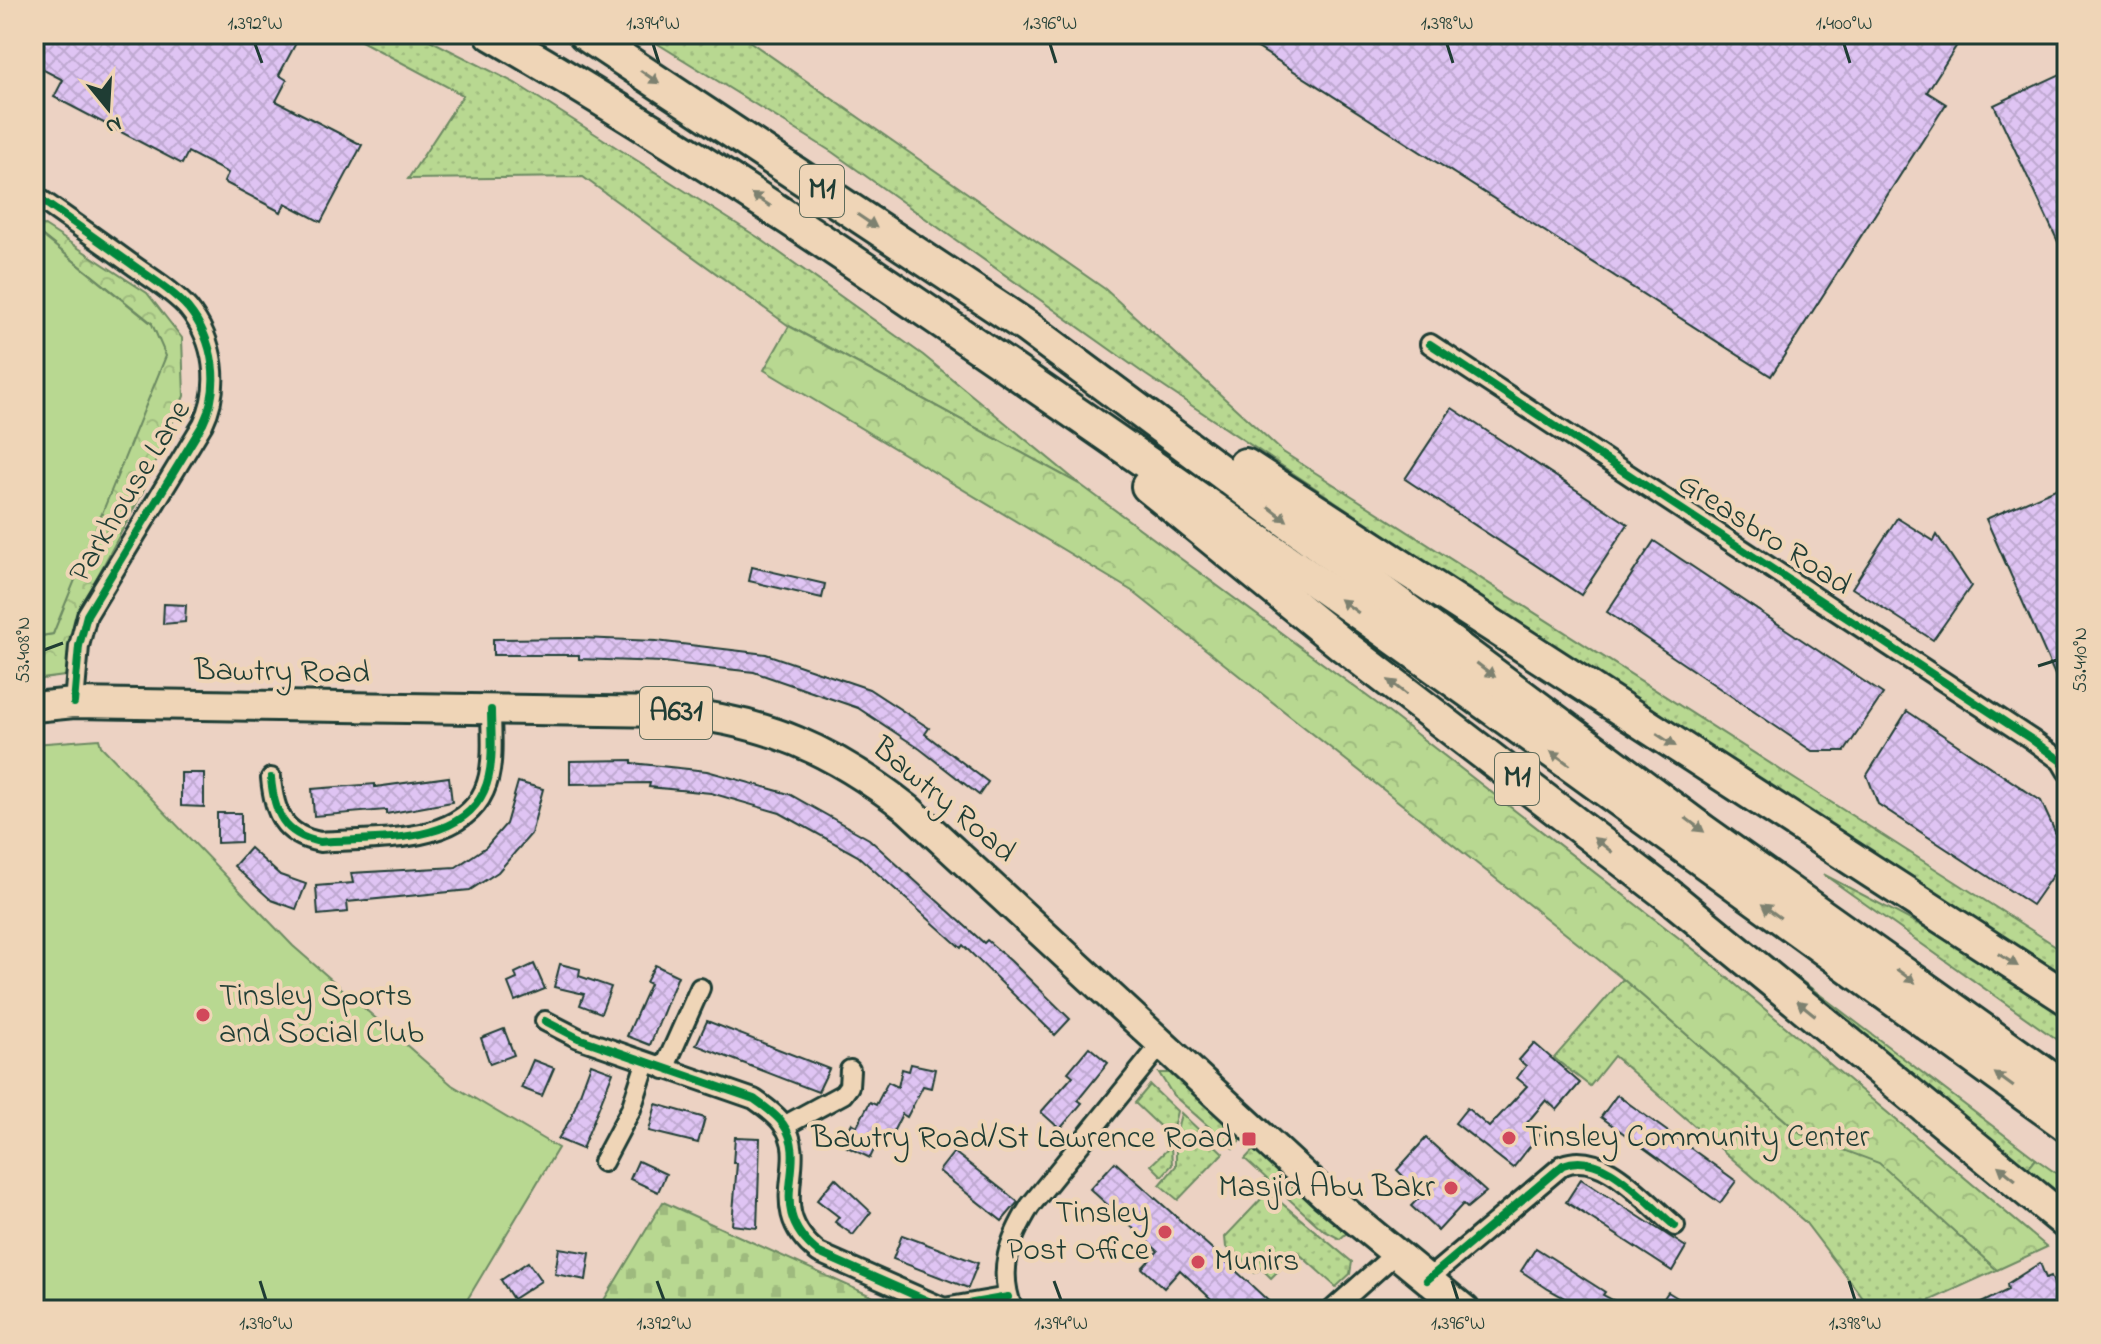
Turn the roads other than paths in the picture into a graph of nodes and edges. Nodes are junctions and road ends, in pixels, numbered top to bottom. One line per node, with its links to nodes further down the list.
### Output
1 (492, 34): 4 (highway, M1, one-way to 1)
2 (585, 34): 6 (highway, M1, one-way to 6)
3 (34, 195): 7 (street, Parkhouse Lane)
4 (965, 337): 19 (highway, M1, one-way to 4); 22 (highway, M1, one-way to 4)
5 (1430, 344): 10 (street, Greasbro Road)
6 (1058, 351): 13 (highway, one-way to 13); 18 (highway, M1, one-way to 18)
7 (74, 703): 8 (main road, Bawtry Road / A631); 9 (main road, Bawtry Road / A631)
8 (34, 707)
9 (491, 710): 11 (street); 15 (main road, Bawtry Road / A631)
10 (2067, 771)
11 (271, 778)
12 (700, 988): 16 (street)
13 (2067, 998)
14 (545, 1021): 16 (street)
15 (1163, 1042): 24 (main road, Bawtry Road / A631); 26 (street)
16 (655, 1066): 20 (street); 21 (street)
17 (850, 1070): 20 (street)
18 (2067, 1090)
19 (2067, 1125)
20 (784, 1126): 26 (street)
21 (603, 1162)
22 (2067, 1223)
23 (1675, 1226): 25 (street)
24 (1395, 1254): 25 (main road, Bawtry Road / A631); 27 (street)
25 (1427, 1280): 28 (main road, Bawtry Road / A631)
26 (1011, 1303)
27 (1332, 1310)
28 (1465, 1310)

